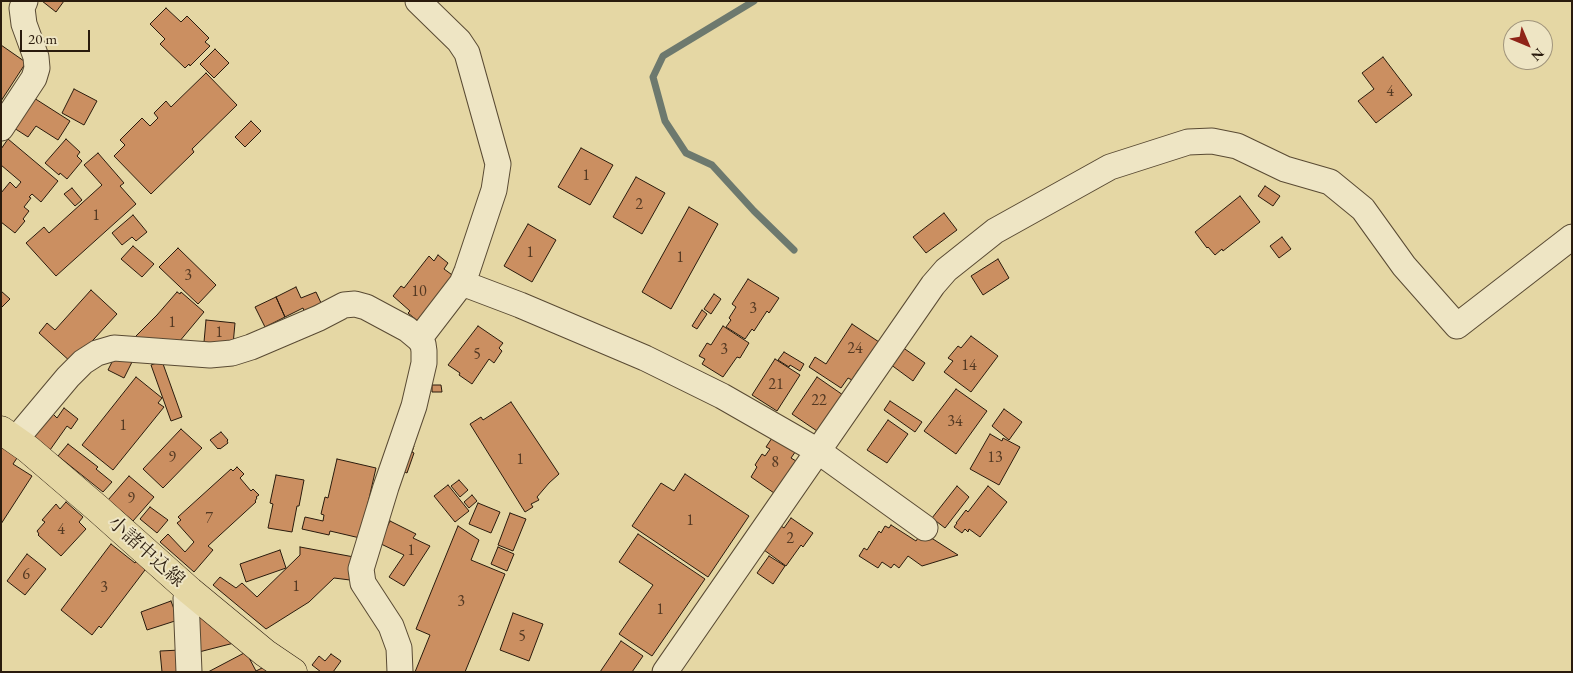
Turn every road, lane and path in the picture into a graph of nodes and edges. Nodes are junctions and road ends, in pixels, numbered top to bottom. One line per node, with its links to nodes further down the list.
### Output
1 (25, 1): 3 (street)
2 (418, 1): 5 (street)
3 (1, 128)
4 (1572, 237): 8 (street)
5 (462, 283): 6 (street); 8 (street)
6 (419, 339): 7 (street); 13 (street)
7 (8, 434): 10 (main road, 小諸中込線)
8 (818, 451): 9 (street); 14 (street)
9 (925, 528)
10 (190, 591): 11 (street); 12 (main road, 小諸中込線)
11 (189, 672)
12 (293, 672)
13 (400, 672)
14 (665, 672)

